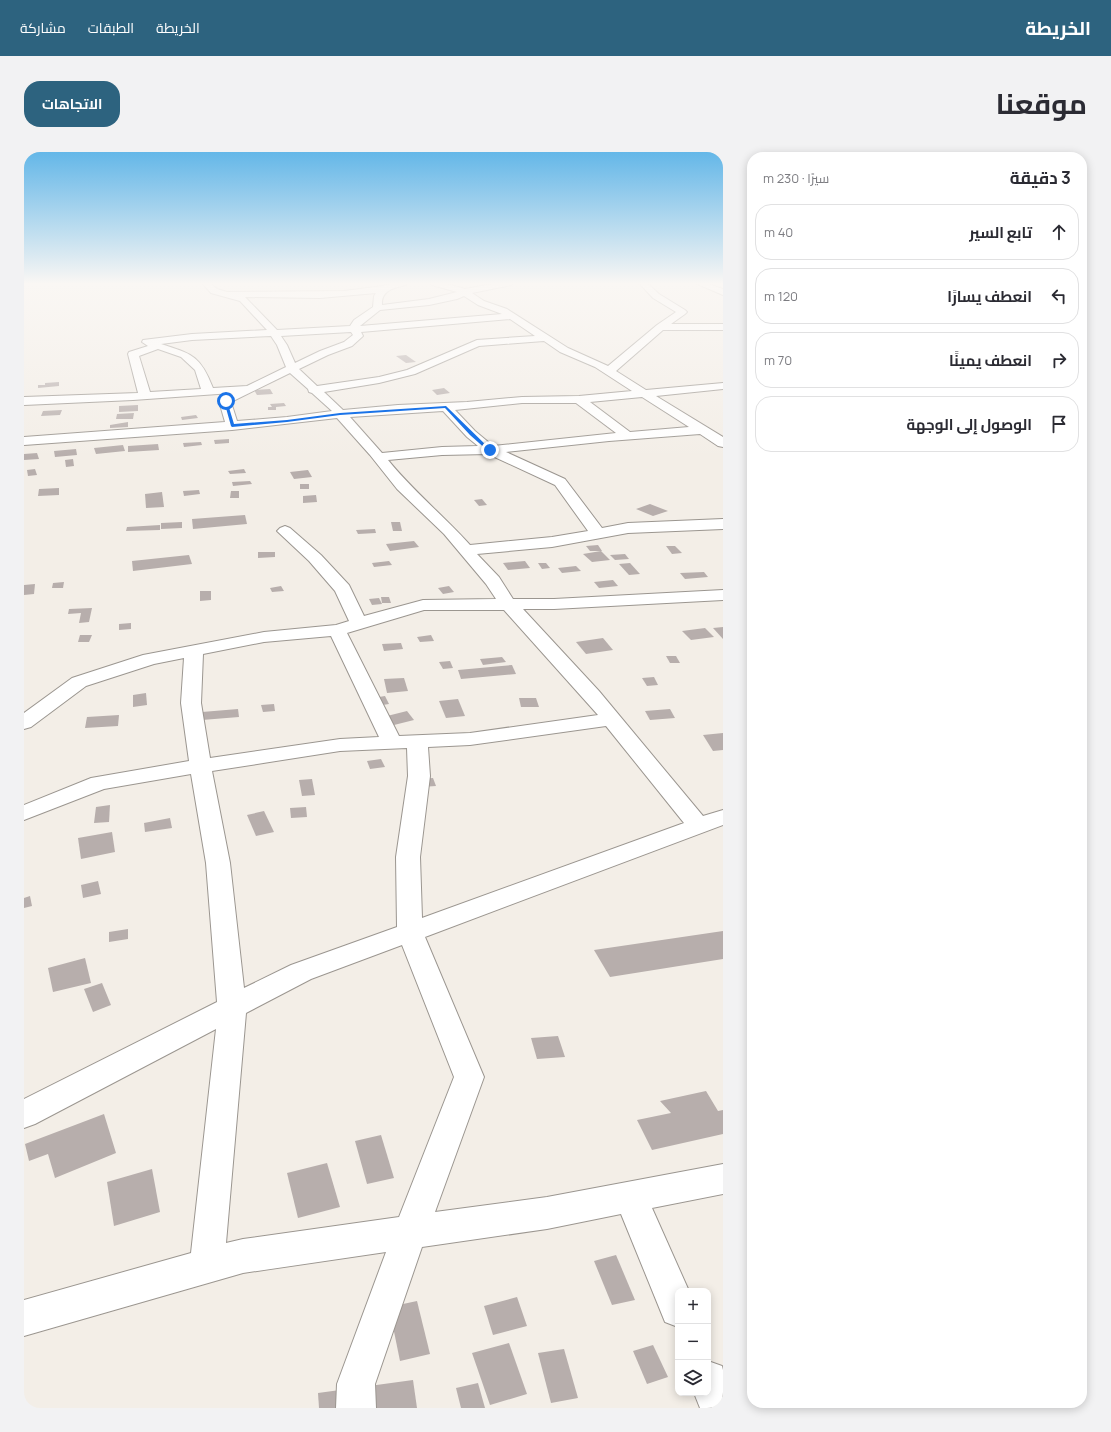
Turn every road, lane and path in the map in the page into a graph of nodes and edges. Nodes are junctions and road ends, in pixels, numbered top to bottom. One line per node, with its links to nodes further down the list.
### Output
1 (147, 342): 2 (street); 13 (street); 15 (street)
2 (150, 342)
3 (280, 342): 8 (street)
4 (351, 342): 8 (street)
5 (496, 342): 12 (street)
6 (551, 342): 9 (street)
7 (641, 342): 9 (street)
8 (292, 369): 11 (street); 12 (street)
9 (609, 371): 14 (street)
10 (723, 386): 14 (street)
11 (253, 388): 13 (street); 20 (street)
12 (313, 390): 19 (street)
13 (208, 391): 15 (street)
14 (645, 393): 16 (street); 21 (street)
15 (145, 396): 17 (street)
16 (579, 399): 18 (street); 22 (street)
17 (24, 400)
18 (446, 407): 19 (street); 25 (street)
19 (340, 414): 20 (street); 26 (street)
20 (232, 426): 23 (street)
21 (703, 430): 22 (street); 24 (street)
22 (627, 435): 25 (street)
23 (24, 441)
24 (723, 443)
25 (490, 450): 26 (street); 29 (street)
26 (379, 457): 30 (street)
27 (723, 524): 29 (street)
28 (285, 532): 33 (street)
29 (598, 534): 30 (street)
30 (465, 550): 32 (street)
31 (723, 595): 32 (street)
32 (508, 604): 33 (street); 36 (street)
33 (359, 624): 34 (street)
34 (337, 630): 35 (street); 38 (street)
35 (194, 650): 37 (street); 39 (street)
36 (612, 718): 38 (street); 42 (street)
37 (24, 723)
38 (404, 742): 39 (street); 43 (street)
39 (200, 766): 40 (street); 44 (street)
40 (24, 813)
41 (723, 817): 42 (street)
42 (699, 826): 43 (street)
43 (410, 932): 44 (street); 48 (street)
44 (232, 1008): 45 (street); 49 (street)
45 (24, 1114)
46 (723, 1179): 47 (street)
47 (630, 1197): 48 (street); 50 (street)
48 (410, 1232): 49 (street); 53 (street)
49 (207, 1266): 51 (street)
50 (675, 1303)
51 (24, 1318)
52 (711, 1387): 54 (street)
53 (356, 1408)
54 (720, 1408)

